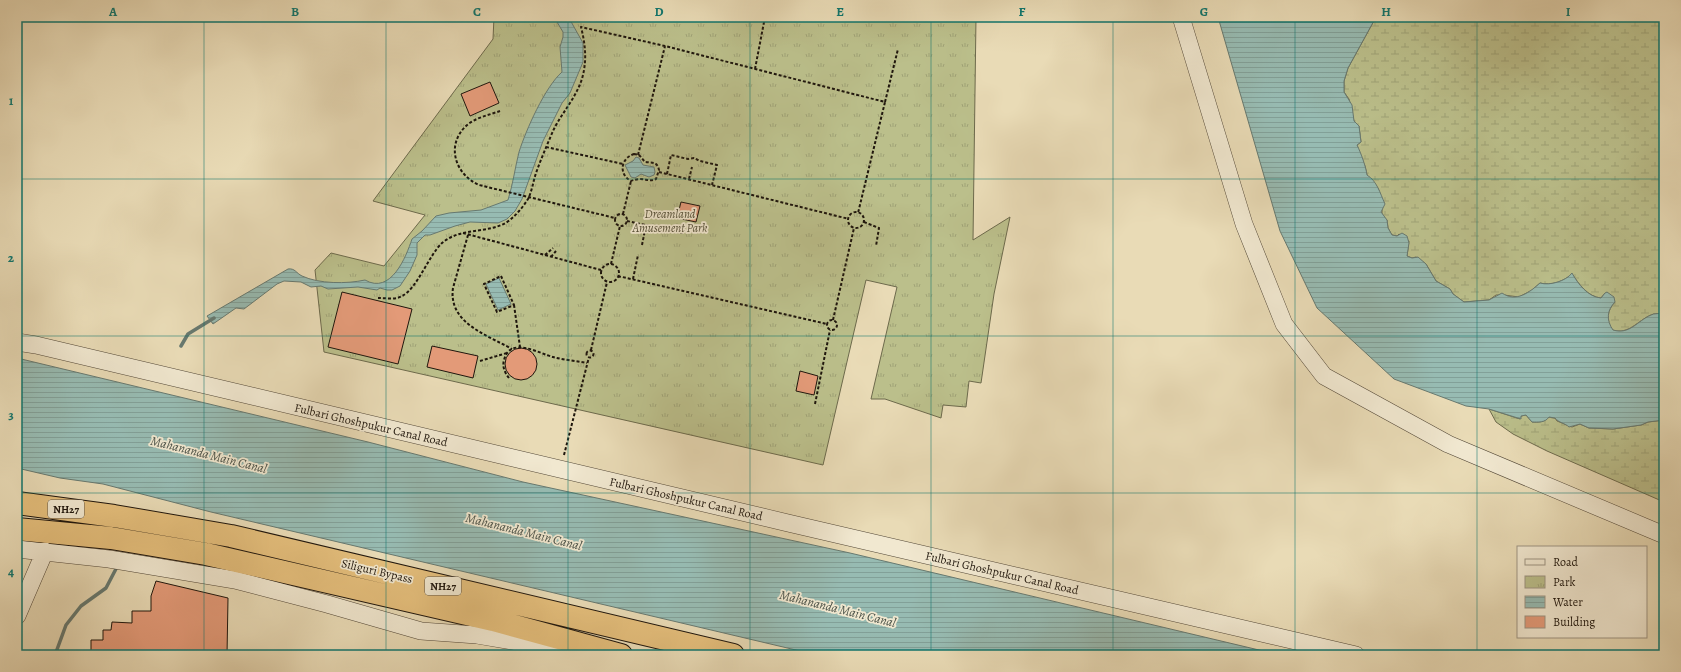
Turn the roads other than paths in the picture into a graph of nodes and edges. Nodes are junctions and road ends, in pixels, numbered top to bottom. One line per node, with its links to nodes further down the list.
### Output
1 (1180, 17): 5 (street)
2 (17, 342): 12 (street, Fulbari Ghoshpukur Canal Road)
3 (17, 503): 11 (highway, Siliguri Bypass / NH27)
4 (17, 529): 8 (highway, NH27)
5 (1664, 535)
6 (17, 548): 7 (street)
7 (45, 551): 8 (street); 9 (street)
8 (146, 555): 10 (highway, NH27)
9 (17, 616)
10 (620, 655)
11 (733, 655)
12 (1356, 655)

